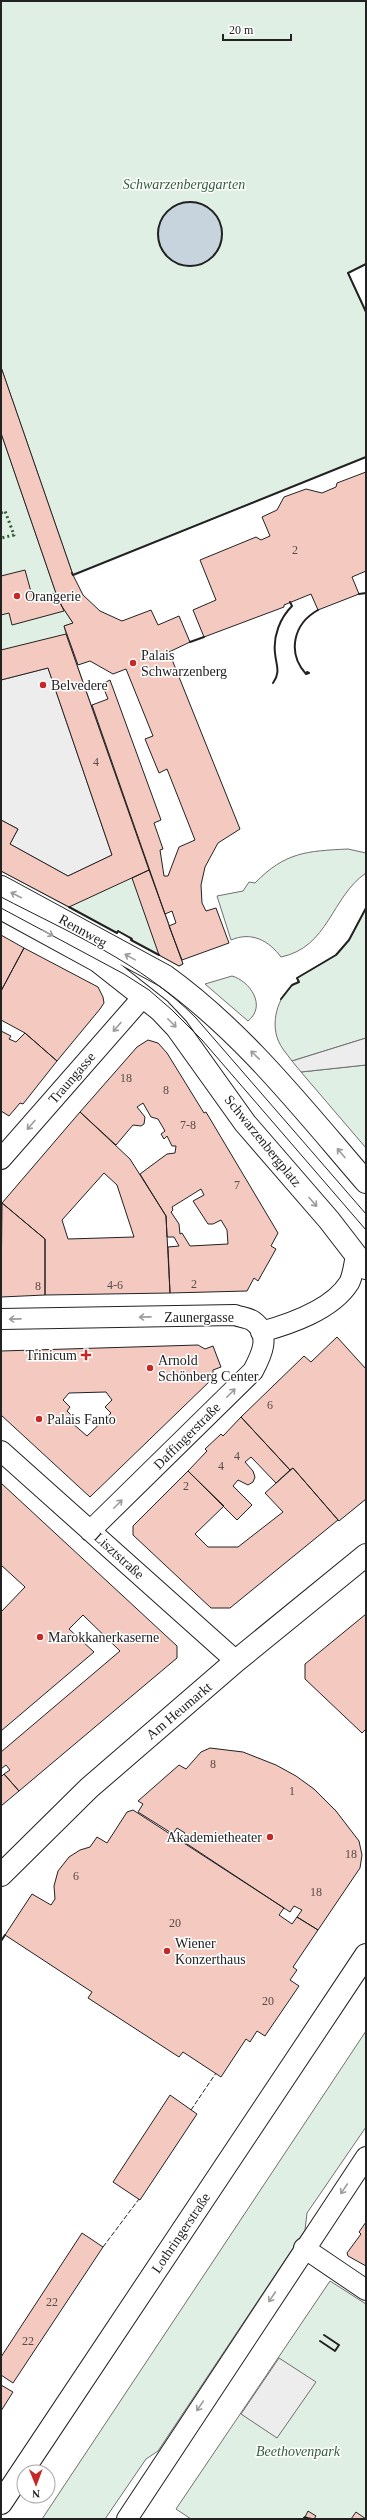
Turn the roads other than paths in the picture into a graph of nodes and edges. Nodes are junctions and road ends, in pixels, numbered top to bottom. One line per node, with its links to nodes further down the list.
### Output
1 (1, 887): 5 (main road, Rennweg, one-way to 1)
2 (1, 908): 3 (main road, Rennweg, one-way to 3)
3 (142, 998): 4 (street, Traungasse, one-way to 4); 6 (main road, Schwarzenbergplatz, one-way to 6)
4 (5, 1149)
5 (366, 1182)
6 (361, 1262): 8 (street)
7 (1, 1320): 8 (street, Zaunergasse, one-way to 7)
8 (261, 1332): 10 (street, Daffingerstraße, one-way to 8)
9 (1, 1451): 10 (street, Lisztstraße)
10 (90, 1531): 12 (street, Lisztstraße)
11 (366, 1555): 12 (main road, Am Heumarkt)
12 (236, 1661): 13 (main road, Am Heumarkt)
13 (1, 1875)
14 (364, 1960): 18 (main road, Lothringerstraße)
15 (366, 2157): 16 (street, one-way to 16)
16 (304, 2248): 17 (street); 19 (street, one-way to 19)
17 (366, 2290)
18 (1, 2502)
19 (127, 2519)

